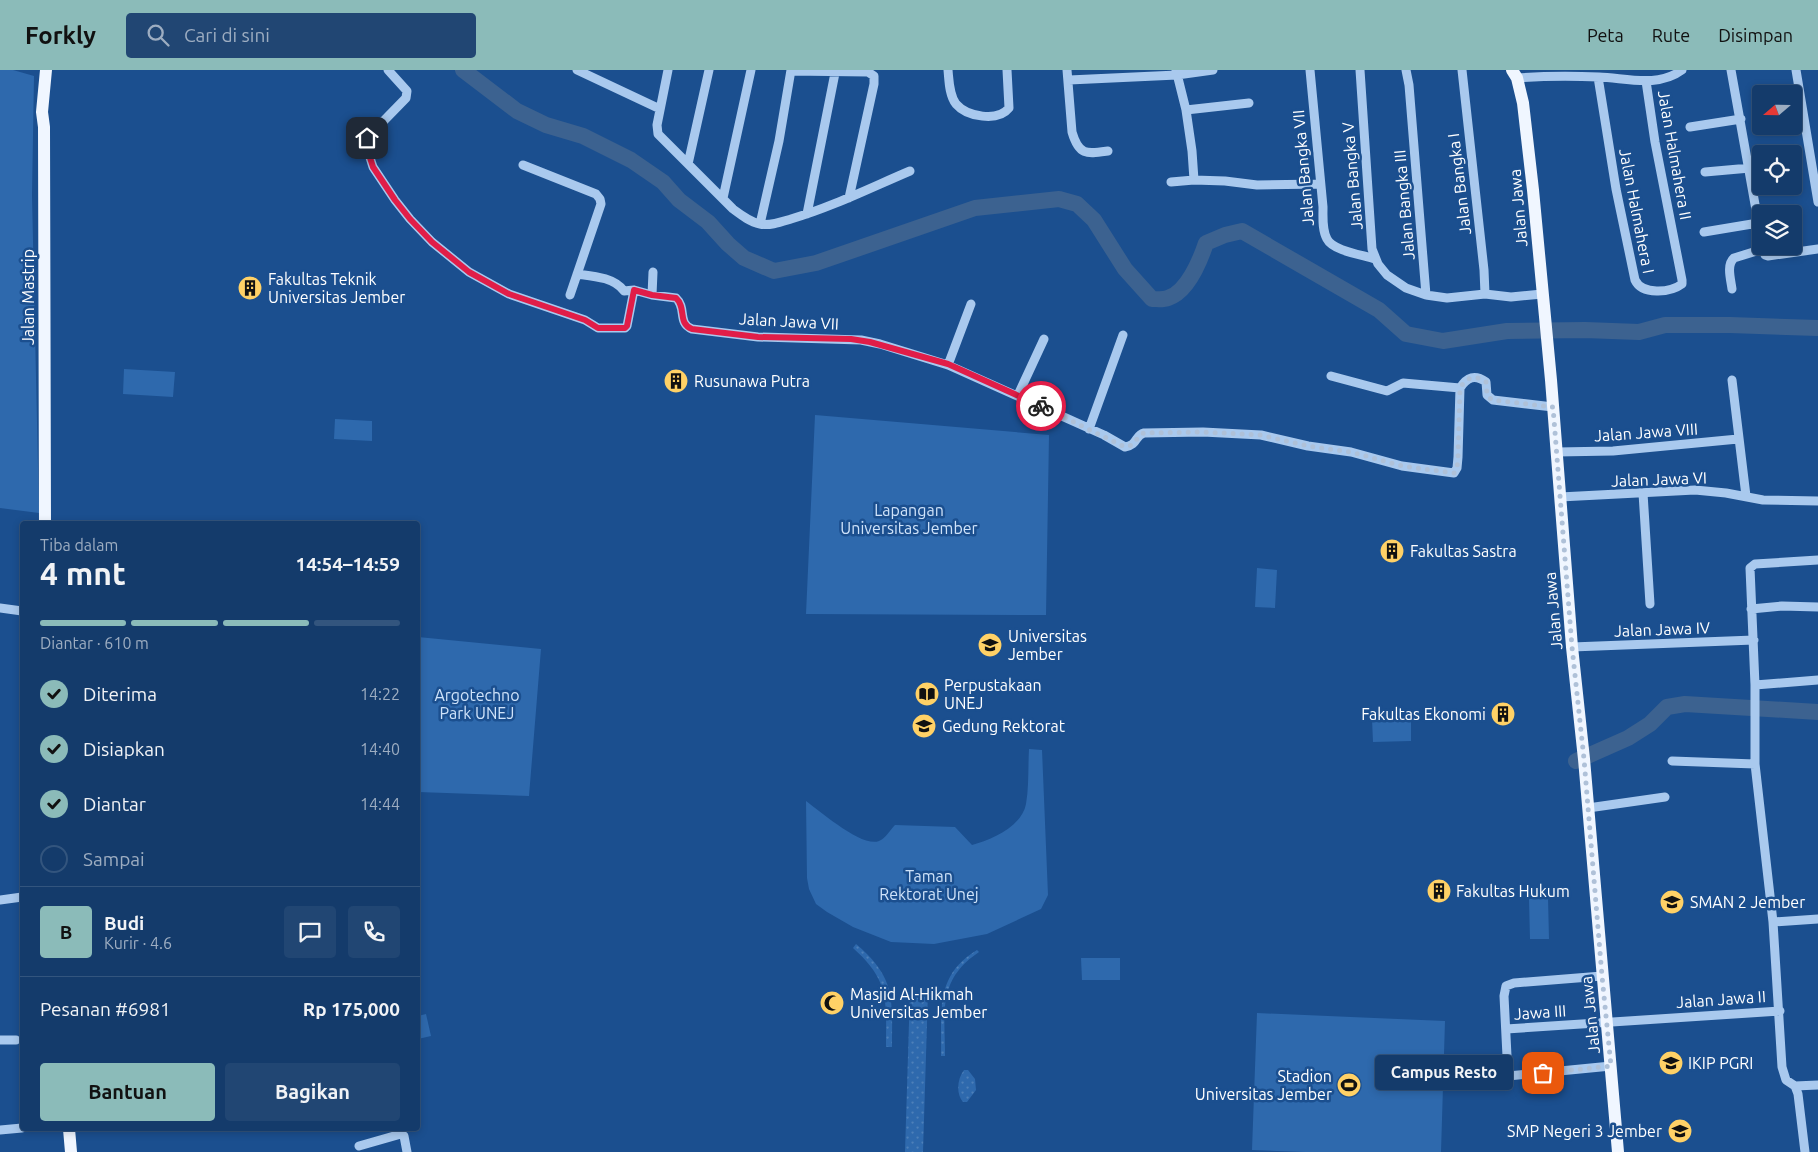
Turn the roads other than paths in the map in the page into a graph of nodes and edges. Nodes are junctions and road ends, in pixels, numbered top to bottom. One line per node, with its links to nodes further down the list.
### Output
1 (46, 70): 81 (main road, Jalan Mastrip)
2 (388, 70): 58 (street)
3 (577, 70): 26 (street)
4 (668, 70): 26 (street)
5 (709, 70): 32 (street)
6 (751, 70): 40 (street)
7 (791, 70): 19 (street); 45 (street)
8 (948, 70): 9 (street)
9 (1007, 70)
10 (1067, 70): 23 (street)
11 (1213, 70): 20 (street)
12 (1310, 70): 39 (street, Jalan Bangka VII)
13 (1360, 70): 54 (street, Jalan Bangka V)
14 (1406, 70): 63 (street, Jalan Bangka III)
15 (1462, 70): 61 (street, Jalan Bangka I)
16 (1682, 70): 24 (street)
17 (1732, 70): 28 (street)
18 (1796, 70): 31 (street)
19 (834, 72): 41 (street); 44 (street)
20 (1177, 72): 23 (street); 27 (street)
21 (1514, 74): 22 (street); 64 (main road, Jalan Jawa)
22 (1598, 77): 24 (street); 48 (street, Jalan Halmahera I)
23 (1069, 80): 30 (street)
24 (1646, 81): 48 (street, Jalan Halmahera II)
25 (1249, 104): 27 (street)
26 (660, 109): 32 (street)
27 (1186, 110): 37 (street)
28 (1742, 119): 29 (street); 34 (street)
29 (1690, 128)
30 (1108, 150)
31 (1814, 153): 42 (street)
32 (688, 164): 40 (street)
33 (523, 165): 56 (street)
34 (1750, 168): 36 (street); 43 (street)
35 (910, 171): 41 (street)
36 (1705, 172)
37 (1194, 180): 38 (street); 39 (street)
38 (1171, 182)
39 (1320, 184): 54 (street, Jalan Bangka VII)
40 (723, 198): 45 (street)
41 (849, 198): 44 (street)
42 (1818, 202)
43 (1755, 205)
44 (806, 214): 45 (street)
45 (760, 224)
46 (1752, 224): 47 (street)
47 (1704, 232)
48 (1674, 235)
49 (1817, 249): 50 (street)
50 (1802, 251)
51 (1752, 252): 59 (street)
52 (1765, 255): 53 (street)
53 (1779, 255)
54 (1375, 259): 57 (street, Jalan Bangka V)
55 (653, 272): 62 (street)
56 (577, 274): 58 (street, Jalan Jawa VII); 60 (street)
57 (1387, 275): 63 (street, Jalan Bangka III)
58 (634, 290): 62 (street, Jalan Jawa VII)
59 (1732, 290)
60 (570, 294)
61 (1485, 294): 63 (street); 64 (street)
62 (652, 295): 68 (street, Jalan Jawa VII)
63 (1426, 295)
64 (1543, 299): 73 (main road, Jalan Jawa)
65 (970, 304): 68 (street)
66 (1123, 335): 74 (street)
67 (1044, 339): 72 (street)
68 (948, 364): 72 (street, Jalan Jawa VII)
69 (1331, 376): 71 (street)
70 (1732, 380): 75 (street)
71 (1460, 388): 73 (street); 74 (street, Jalan Jawa VII)
72 (1018, 395): 74 (street, Jalan Jawa VII)
73 (1553, 407): 76 (main road, Jalan Jawa)
74 (1090, 429)
75 (1738, 439): 76 (street, Jalan Jawa VIII); 78 (street)
76 (1557, 452): 79 (main road, Jalan Jawa)
77 (1644, 493): 78 (street, Jalan Jawa VI); 79 (street, Jalan Jawa VI); 83 (street)
78 (1746, 496): 80 (street, Jalan Jawa VI)
79 (1560, 497): 89 (main road, Jalan Jawa)
80 (1818, 501)
81 (45, 521)
82 (1818, 560): 86 (street, Jalan Jawa II)
83 (1650, 604)
84 (1818, 607): 86 (street)
85 (0, 608): 87 (street)
86 (1751, 609): 88 (street, Jalan Jawa II)
87 (20, 611)
88 (1754, 640): 89 (street, Jalan Jawa IV); 91 (street, Jalan Jawa II)
89 (1572, 647): 95 (main road, Jalan Jawa)
90 (1818, 680): 91 (street)
91 (1755, 685): 93 (street, Jalan Jawa II)
92 (1672, 761): 93 (street)
93 (1755, 764): 99 (street, Jalan Jawa II)
94 (1664, 797): 95 (street)
95 (1588, 808): 100 (main road, Jalan Jawa)
96 (20, 897): 97 (street)
97 (0, 900)
98 (1818, 919): 99 (street)
99 (1773, 922): 101 (street, Jalan Jawa II)
100 (1602, 976): 102 (main road, Jalan Jawa); 103 (street)
101 (1780, 1010): 102 (street, Jalan Jawa II); 108 (street)
102 (1606, 1023): 103 (street, Jawa III); 106 (main road, Jalan Jawa)
103 (1506, 1029): 106 (street)
104 (0, 1040): 105 (street)
105 (16, 1040)
106 (1611, 1066): 115 (main road, Jalan Jawa)
107 (1818, 1085): 108 (street)
108 (1795, 1086): 116 (street)
109 (20, 1128): 110 (street)
110 (0, 1130)
111 (69, 1131): 113 (main road)
112 (359, 1146): 114 (street)
113 (71, 1152)
114 (407, 1152)
115 (1618, 1152)
116 (1805, 1152)

